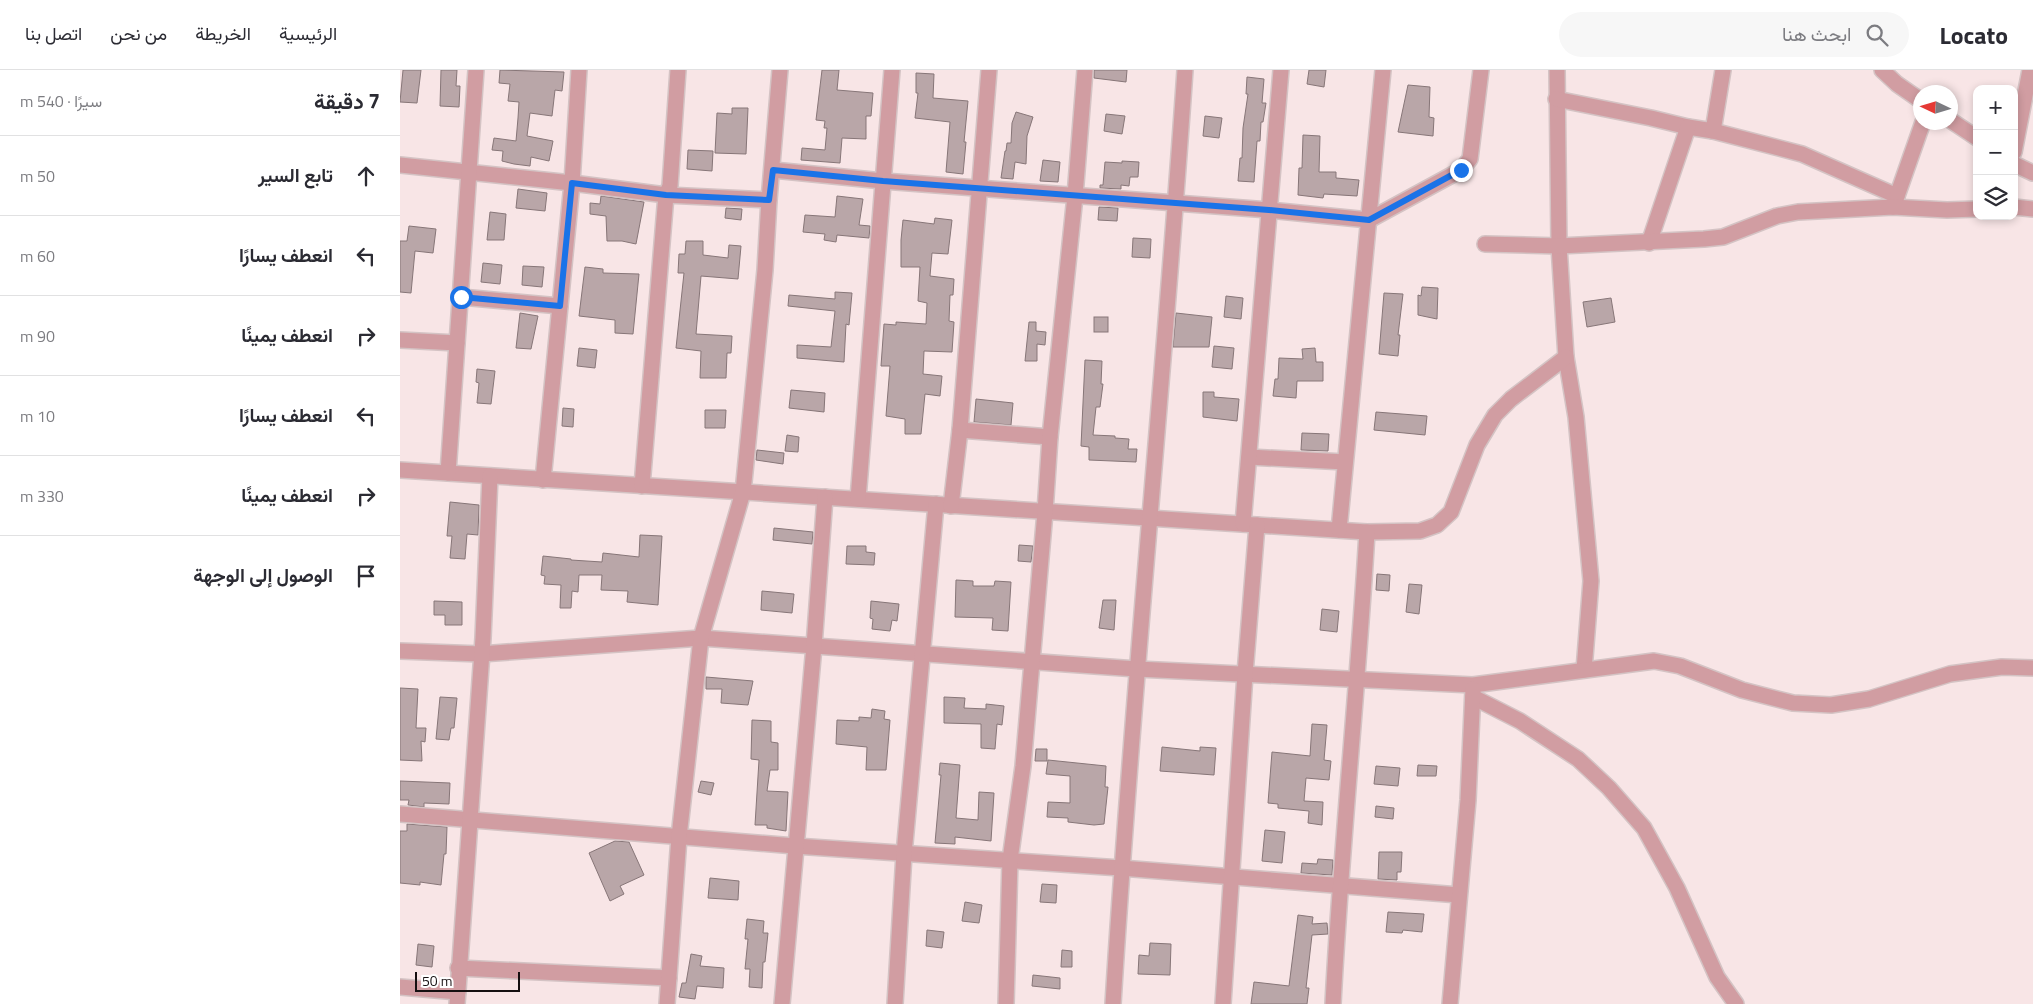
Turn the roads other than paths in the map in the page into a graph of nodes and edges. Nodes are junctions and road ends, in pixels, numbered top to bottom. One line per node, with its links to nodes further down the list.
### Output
1 (476, 70): 27 (street)
2 (579, 70): 30 (street)
3 (678, 70): 32 (street)
4 (780, 70): 26 (street)
5 (892, 70): 29 (street)
6 (989, 70): 31 (street)
7 (1085, 70): 33 (street)
8 (1185, 70): 36 (street)
9 (1281, 70): 40 (street)
10 (1383, 70): 41 (street)
11 (1481, 70): 41 (street)
12 (1557, 70): 17 (street)
13 (1723, 70): 21 (street)
14 (1882, 70): 16 (street)
15 (2030, 70): 22 (street)
16 (1913, 95)
17 (1556, 99): 19 (street); 44 (street)
18 (1958, 125): 23 (street)
19 (1688, 127): 21 (street); 42 (street)
20 (1920, 130): 35 (street)
21 (1713, 131): 35 (street)
22 (2018, 132)
23 (1973, 135)
24 (400, 165): 27 (street)
25 (2018, 166): 28 (street)
26 (773, 170): 29 (street); 34 (street)
27 (470, 172): 30 (street); 45 (street)
28 (2033, 173)
29 (883, 181): 31 (street); 61 (street)
30 (572, 183): 32 (street); 46 (street)
31 (978, 187): 33 (street); 50 (street)
32 (666, 195): 34 (street); 58 (street)
33 (1075, 196): 36 (street); 51 (street)
34 (769, 200): 59 (street)
35 (1895, 202): 37 (street); 42 (street)
36 (1176, 204): 40 (street); 65 (street)
37 (1973, 208)
38 (2018, 208): 39 (street)
39 (2033, 209)
40 (1269, 210): 41 (street); 52 (street)
41 (1369, 220): 53 (street)
42 (1650, 243): 44 (street)
43 (1485, 244): 44 (street)
44 (1558, 246): 49 (street)
45 (461, 297): 46 (street); 48 (street)
46 (560, 306): 57 (street)
47 (400, 340): 48 (street)
48 (457, 344): 55 (street)
49 (1566, 357): 68 (street); 77 (street)
50 (960, 430): 51 (street); 63 (street)
51 (1050, 437): 64 (street)
52 (1249, 457): 53 (street); 66 (street)
53 (1345, 462): 67 (street)
54 (400, 470): 55 (street)
55 (448, 474): 56 (street)
56 (490, 476): 57 (street); 72 (street)
57 (543, 480): 58 (street)
58 (642, 486): 59 (street)
59 (742, 492): 60 (street); 69 (street)
60 (826, 497): 61 (street); 70 (street)
61 (858, 499): 62 (street)
62 (936, 504): 63 (street); 73 (street)
63 (951, 506): 64 (street)
64 (1045, 512): 65 (street); 74 (street)
65 (1150, 518): 66 (street); 76 (street)
66 (1250, 524): 67 (street); 78 (street)
67 (1340, 530): 68 (street)
68 (1367, 532): 79 (street)
69 (701, 638): 70 (street); 72 (street); 83 (street)
70 (814, 646): 73 (street); 84 (street)
71 (400, 651): 72 (street)
72 (481, 654): 82 (street)
73 (922, 655): 74 (street); 85 (street)
74 (1032, 663): 76 (street); 86 (street)
75 (2033, 668): 77 (street)
76 (1137, 669): 78 (street); 87 (street)
77 (1584, 670): 80 (street)
78 (1245, 674): 79 (street); 88 (street)
79 (1357, 679): 80 (street); 89 (street)
80 (1473, 691): 90 (street); 103 (street)
81 (400, 814): 82 (street)
82 (469, 819): 83 (street); 91 (street)
83 (679, 837): 84 (street); 92 (street)
84 (796, 846): 85 (street); 96 (street)
85 (904, 854): 86 (street); 97 (street)
86 (1010, 860): 87 (street); 98 (street)
87 (1121, 868): 88 (street); 99 (street)
88 (1231, 878): 89 (street); 100 (street)
89 (1339, 886): 90 (street); 101 (street)
90 (1459, 895): 102 (street)
91 (458, 968): 92 (street); 94 (street)
92 (670, 978): 95 (street)
93 (400, 988): 94 (street)
94 (457, 998)
95 (668, 1004)
96 (782, 1004)
97 (895, 1004)
98 (1006, 1004)
99 (1112, 1004)
100 (1223, 1004)
101 (1333, 1004)
102 (1450, 1004)
103 (1736, 1004)

